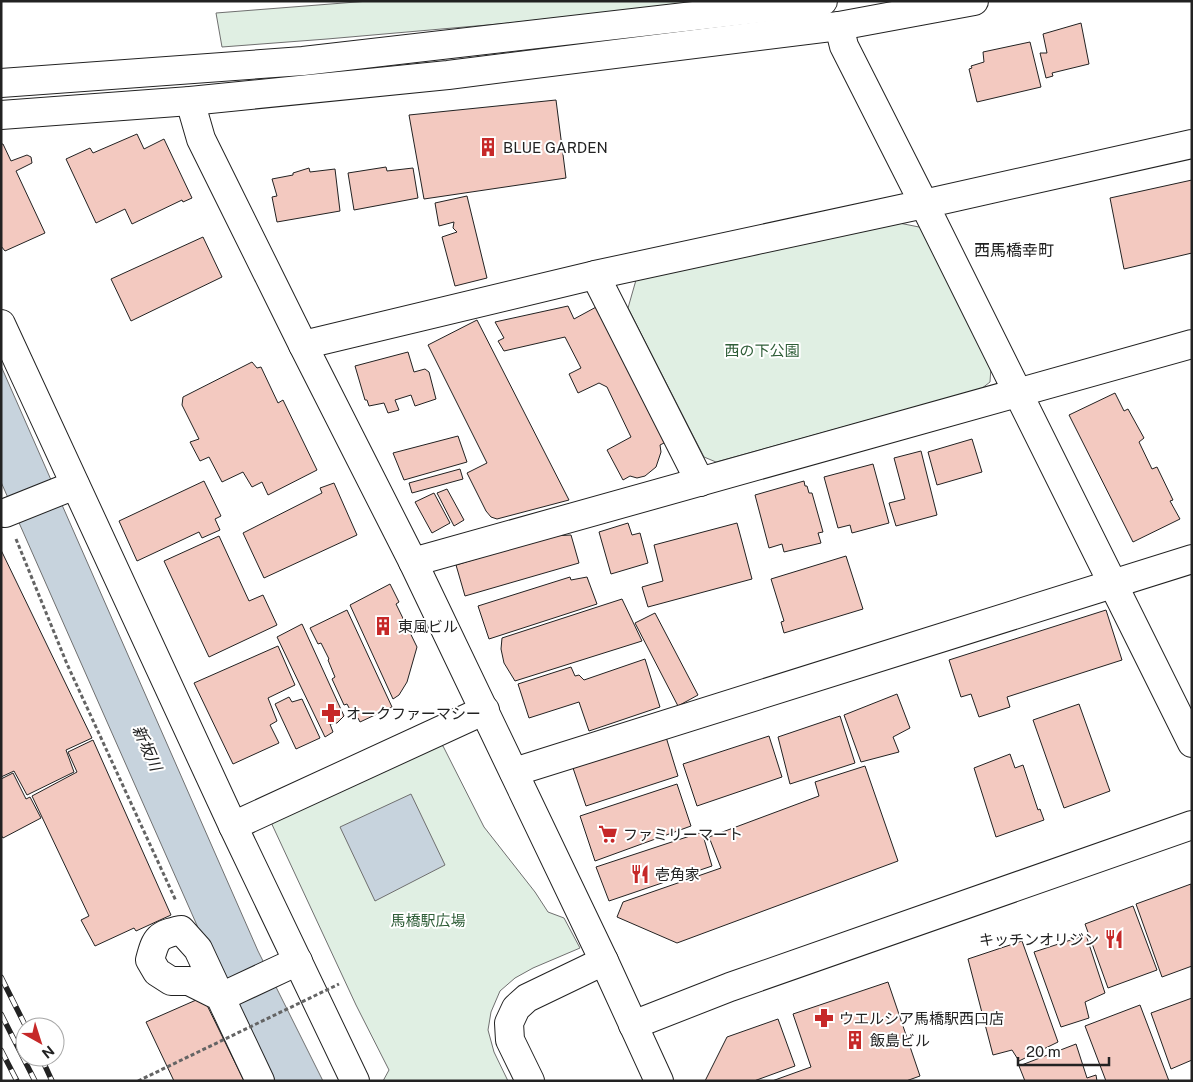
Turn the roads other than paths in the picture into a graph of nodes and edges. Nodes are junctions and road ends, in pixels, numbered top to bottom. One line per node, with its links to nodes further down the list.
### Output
1 (823, 1): 4 (street)
2 (974, 1): 3 (street)
3 (839, 26): 5 (street); 8 (street)
4 (1, 83)
5 (190, 101): 6 (street); 12 (street)
6 (1, 115)
7 (1192, 144): 8 (street)
8 (924, 204): 9 (street); 13 (street)
9 (595, 275): 12 (street); 14 (street)
10 (1, 324): 15 (street)
11 (1192, 344): 13 (street)
12 (303, 345): 18 (street)
13 (1018, 393): 14 (street); 19 (street)
14 (700, 482): 18 (street)
15 (75, 485): 16 (street); 24 (street)
16 (5, 513)
17 (1192, 559): 19 (street)
18 (413, 562): 20 (street)
19 (1113, 584): 21 (street); 22 (street)
20 (484, 710): 22 (street); 24 (street)
21 (1192, 743)
22 (514, 772): 26 (street)
23 (1192, 825): 28 (street)
24 (233, 826): 25 (street)
25 (298, 961): 27 (street); 30 (street)
26 (604, 961): 28 (street); 31 (street)
27 (221, 997): 27 (street); 29 (street)
28 (633, 1025): 32 (street)
29 (260, 1081)
30 (355, 1081)
31 (530, 1081)
32 (659, 1081)

